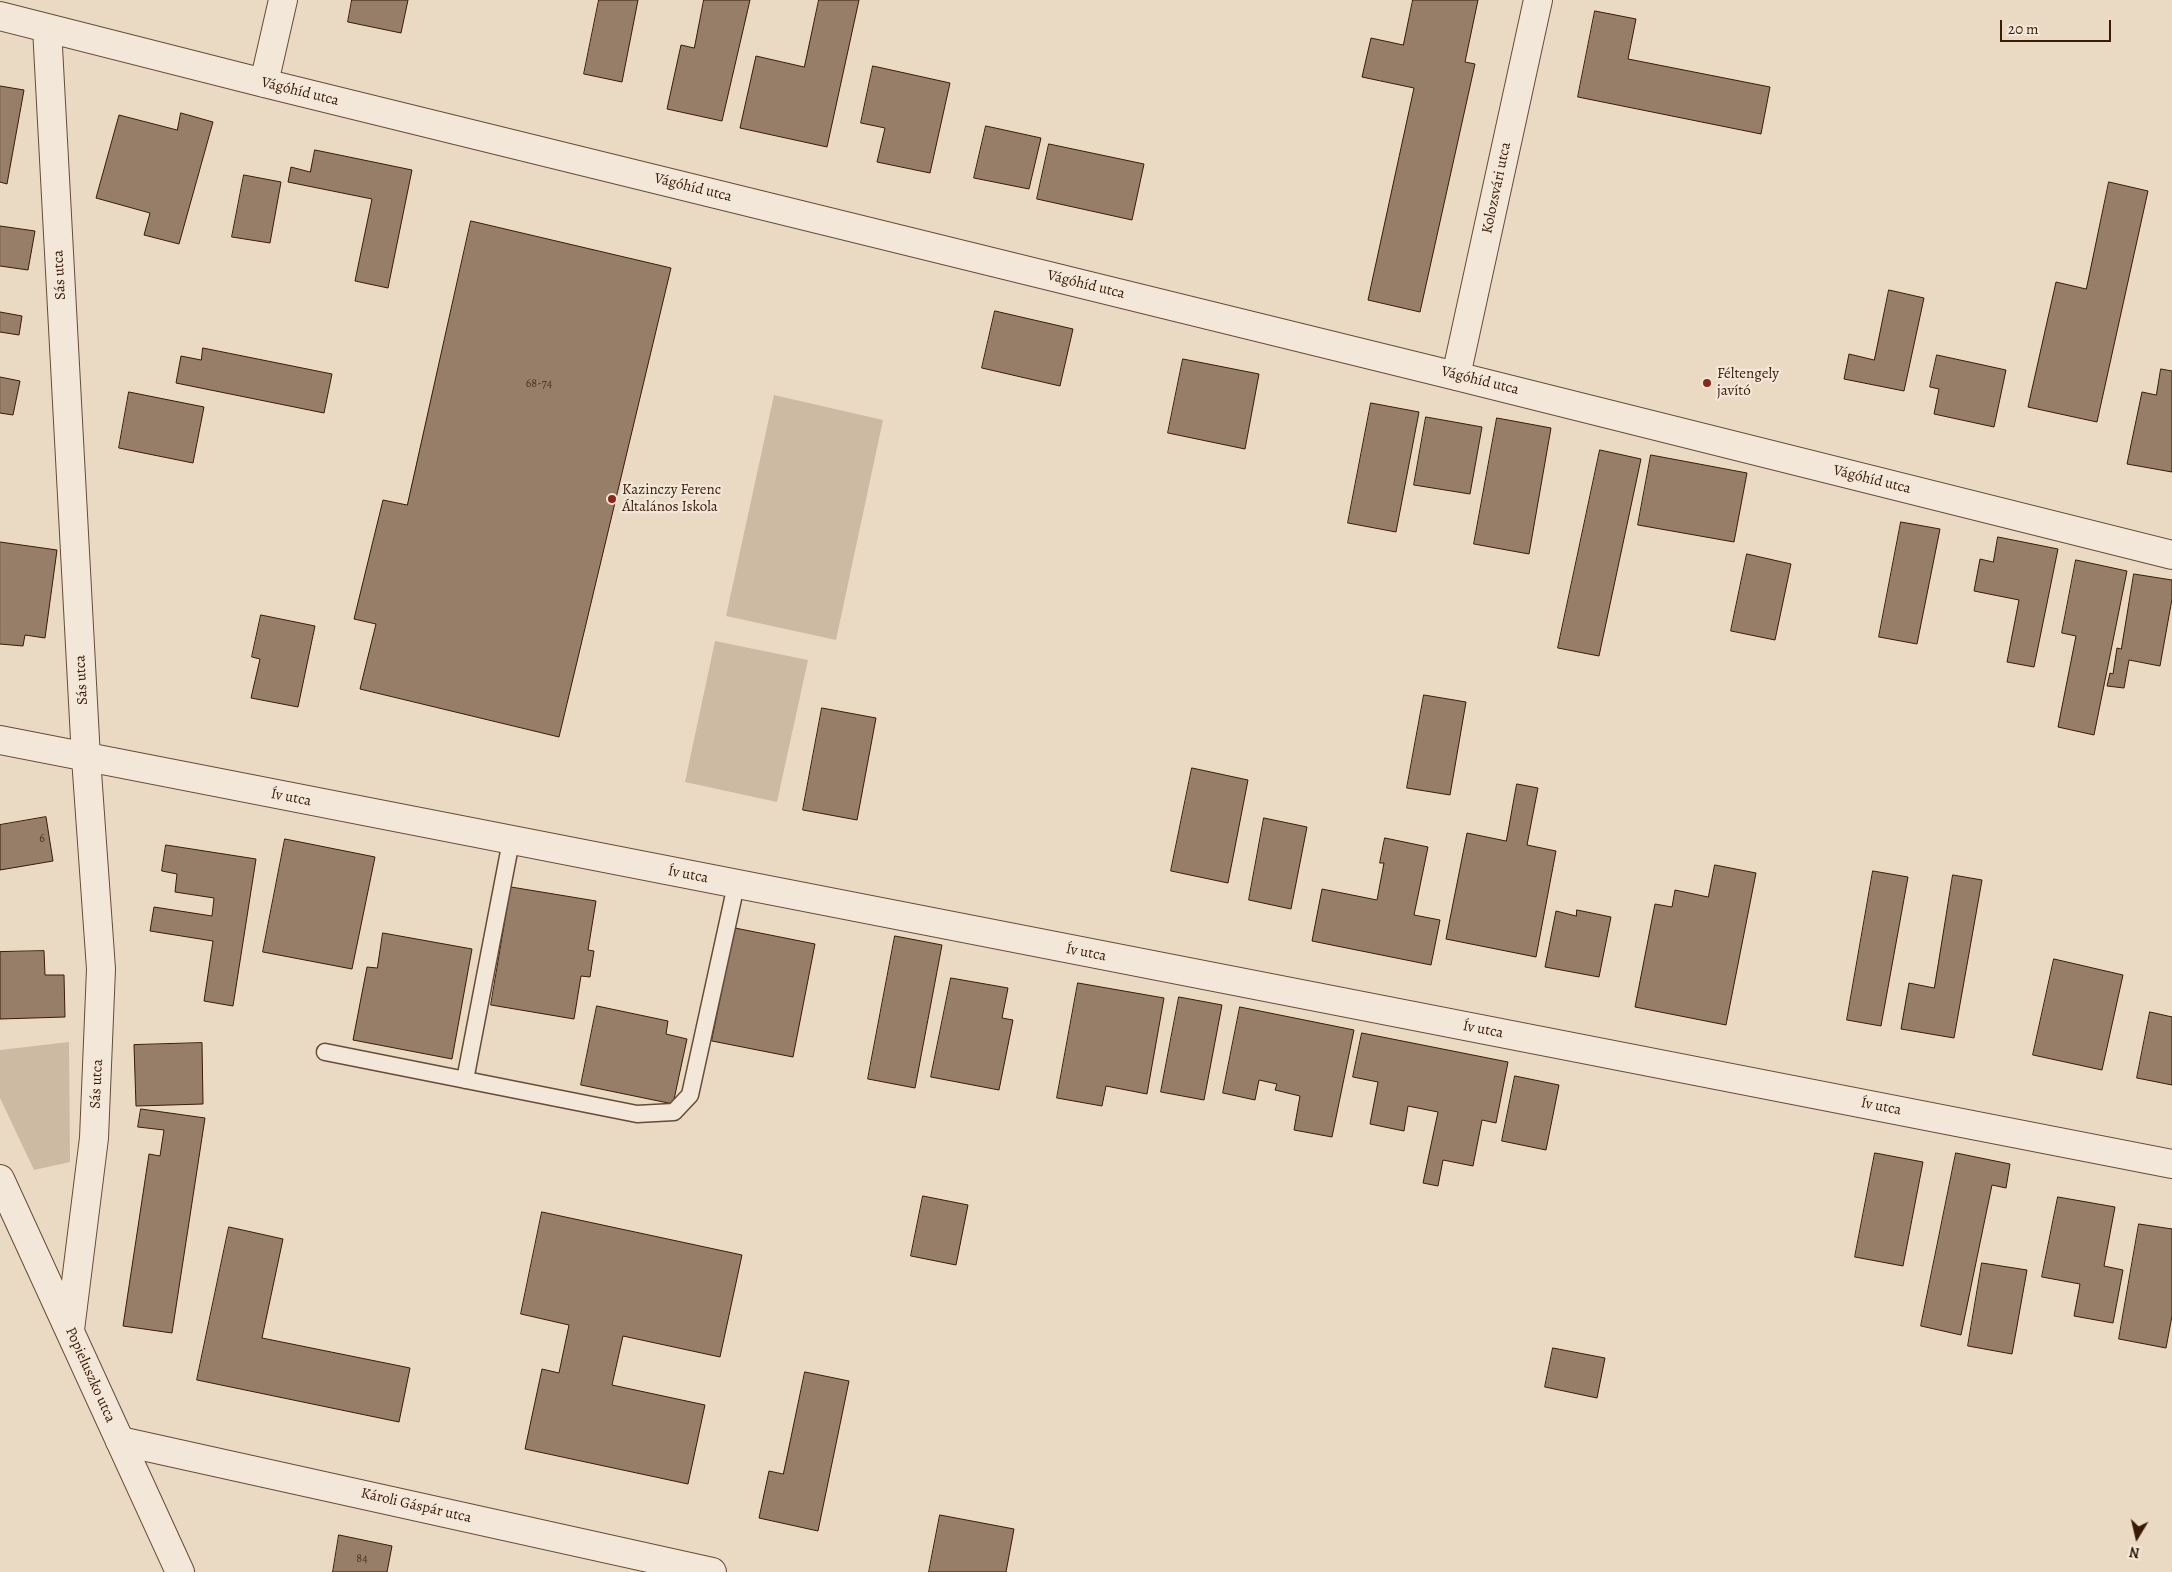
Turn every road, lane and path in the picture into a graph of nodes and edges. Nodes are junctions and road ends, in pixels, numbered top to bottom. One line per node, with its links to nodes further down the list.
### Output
1 (282, 0): 5 (street)
2 (1538, 0): 6 (street, Kolozsvári utca)
3 (0, 16): 4 (street, Vágóhíd utca)
4 (47, 28): 5 (street, Vágóhíd utca); 9 (street, Sás utca)
5 (264, 83): 6 (street, Vágóhíd utca)
6 (1456, 376): 7 (street, Vágóhíd utca)
7 (2172, 555)
8 (0, 740): 9 (street, Ív utca)
9 (86, 758): 10 (street, Ív utca); 16 (street, Sás utca)
10 (511, 841): 11 (street, Ív utca); 13 (lane)
11 (736, 885): 13 (lane); 14 (street, Ív utca)
12 (325, 1052): 13 (lane)
13 (465, 1080)
14 (2172, 1164)
15 (0, 1178): 16 (street, Popieluszko utca)
16 (70, 1330): 17 (street, Popieluszko utca)
17 (120, 1441): 18 (street, Popieluszko utca); 19 (street, Károli Gáspár utca)
18 (180, 1572)
19 (712, 1572)

